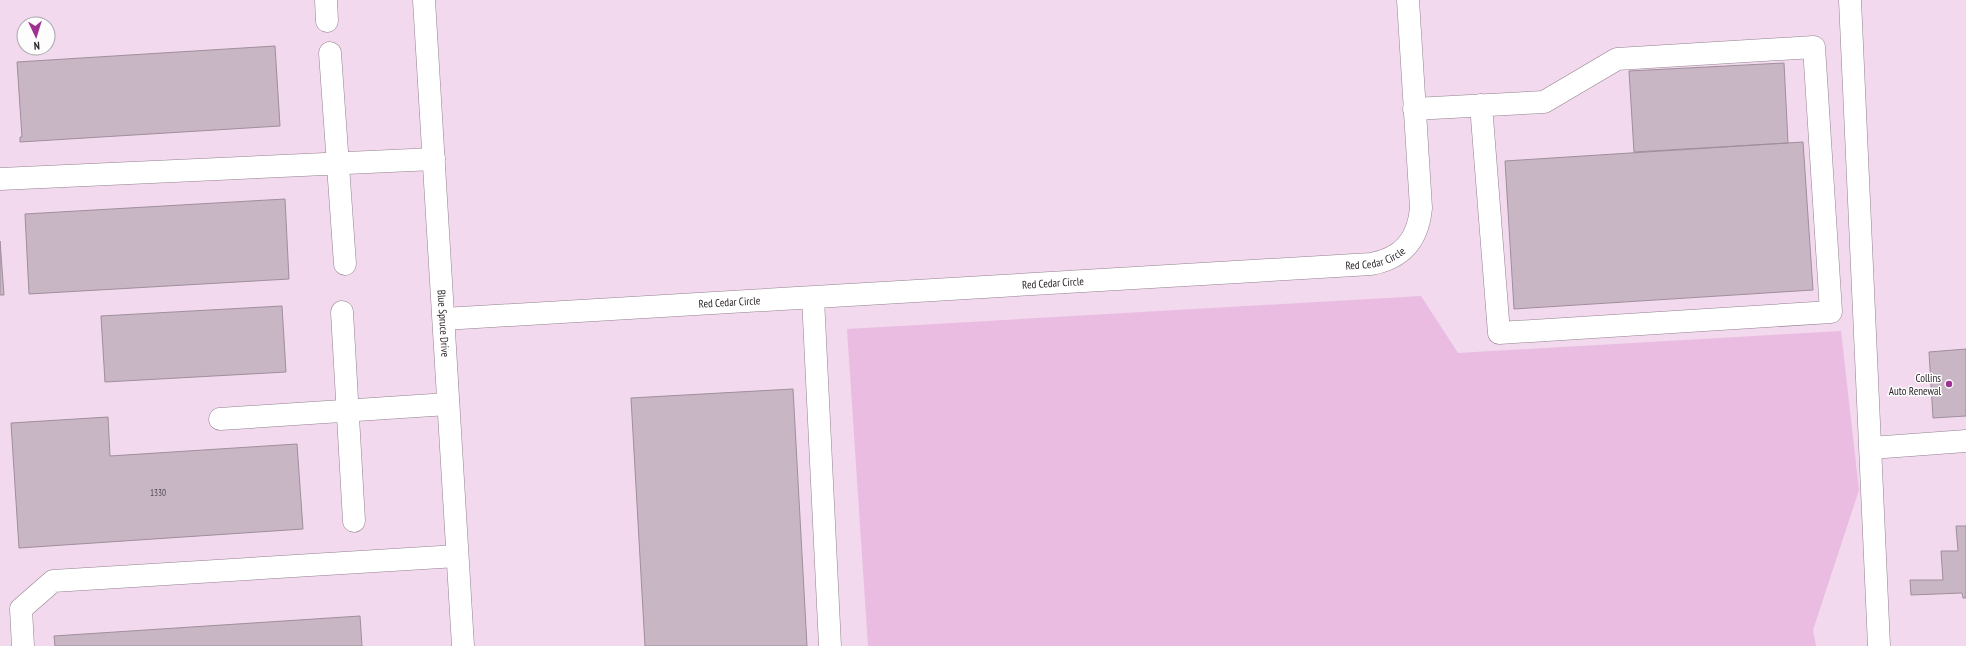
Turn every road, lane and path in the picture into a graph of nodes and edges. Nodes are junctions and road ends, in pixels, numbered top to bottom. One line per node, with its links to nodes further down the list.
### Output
1 (326, 0): 5 (street)
2 (424, 0): 9 (street, Blue Spruce Drive)
3 (1408, 0): 8 (street, Red Cedar Circle)
4 (1850, 0): 20 (street)
5 (327, 22)
6 (330, 53): 10 (street)
7 (1481, 105): 7 (street); 8 (street)
8 (1414, 109): 13 (street, Red Cedar Circle)
9 (434, 159): 10 (street); 15 (street, Blue Spruce Drive)
10 (337, 163): 11 (street); 12 (street)
11 (0, 179)
12 (345, 264)
13 (812, 298): 15 (street, Red Cedar Circle); 25 (street)
14 (342, 312): 17 (street)
15 (444, 319): 16 (street, Blue Spruce Drive)
16 (448, 404): 17 (street); 22 (street, Blue Spruce Drive)
17 (347, 410): 18 (street); 21 (street)
18 (220, 419)
19 (1966, 441): 20 (street)
20 (1871, 448): 26 (street)
21 (354, 521)
22 (457, 556): 23 (street); 24 (street, Blue Spruce Drive)
23 (24, 646)
24 (463, 646)
25 (830, 646)
26 (1879, 646)

